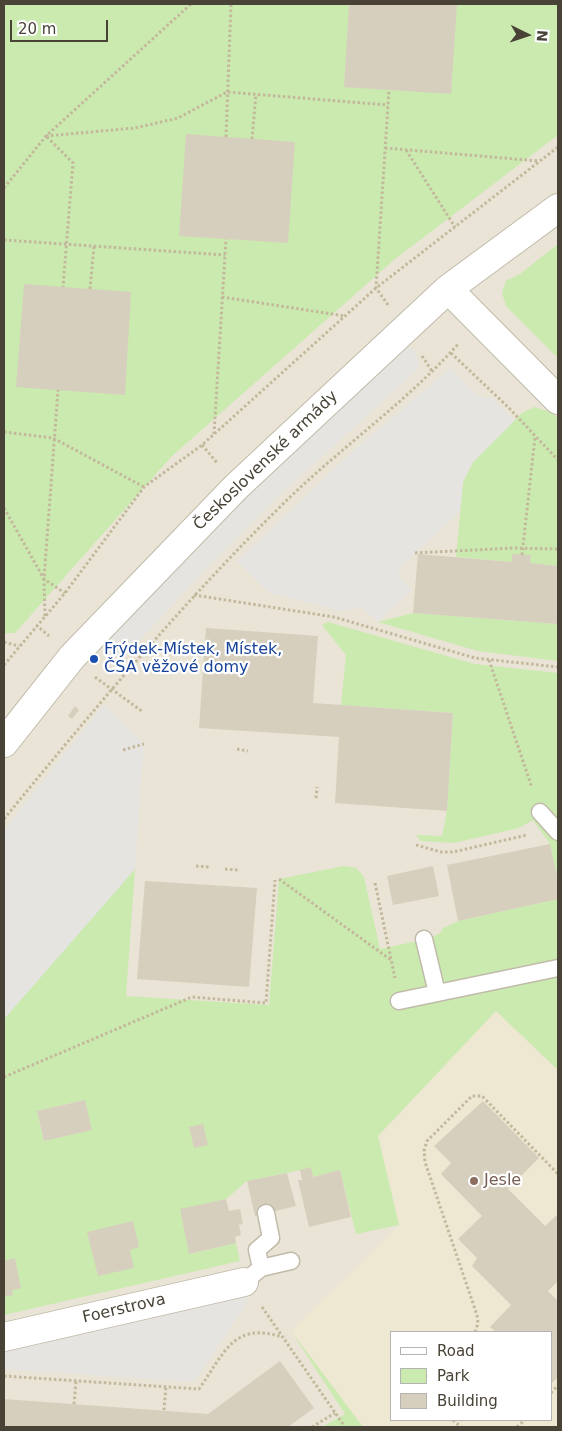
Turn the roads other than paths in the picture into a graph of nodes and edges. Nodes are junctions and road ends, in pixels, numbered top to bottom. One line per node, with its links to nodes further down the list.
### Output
1 (558, 208): 2 (street, Československé armády)
2 (448, 289): 3 (street); 4 (street, Československé armády)
3 (558, 400)
4 (4, 743)
5 (540, 812): 6 (lane)
6 (557, 831)
7 (424, 939): 9 (lane)
8 (558, 968): 9 (lane)
9 (437, 993): 10 (lane)
10 (399, 1001)
11 (266, 1213): 13 (lane)
12 (290, 1261): 13 (lane)
13 (252, 1275): 14 (street, Foerstrova)
14 (4, 1337)

